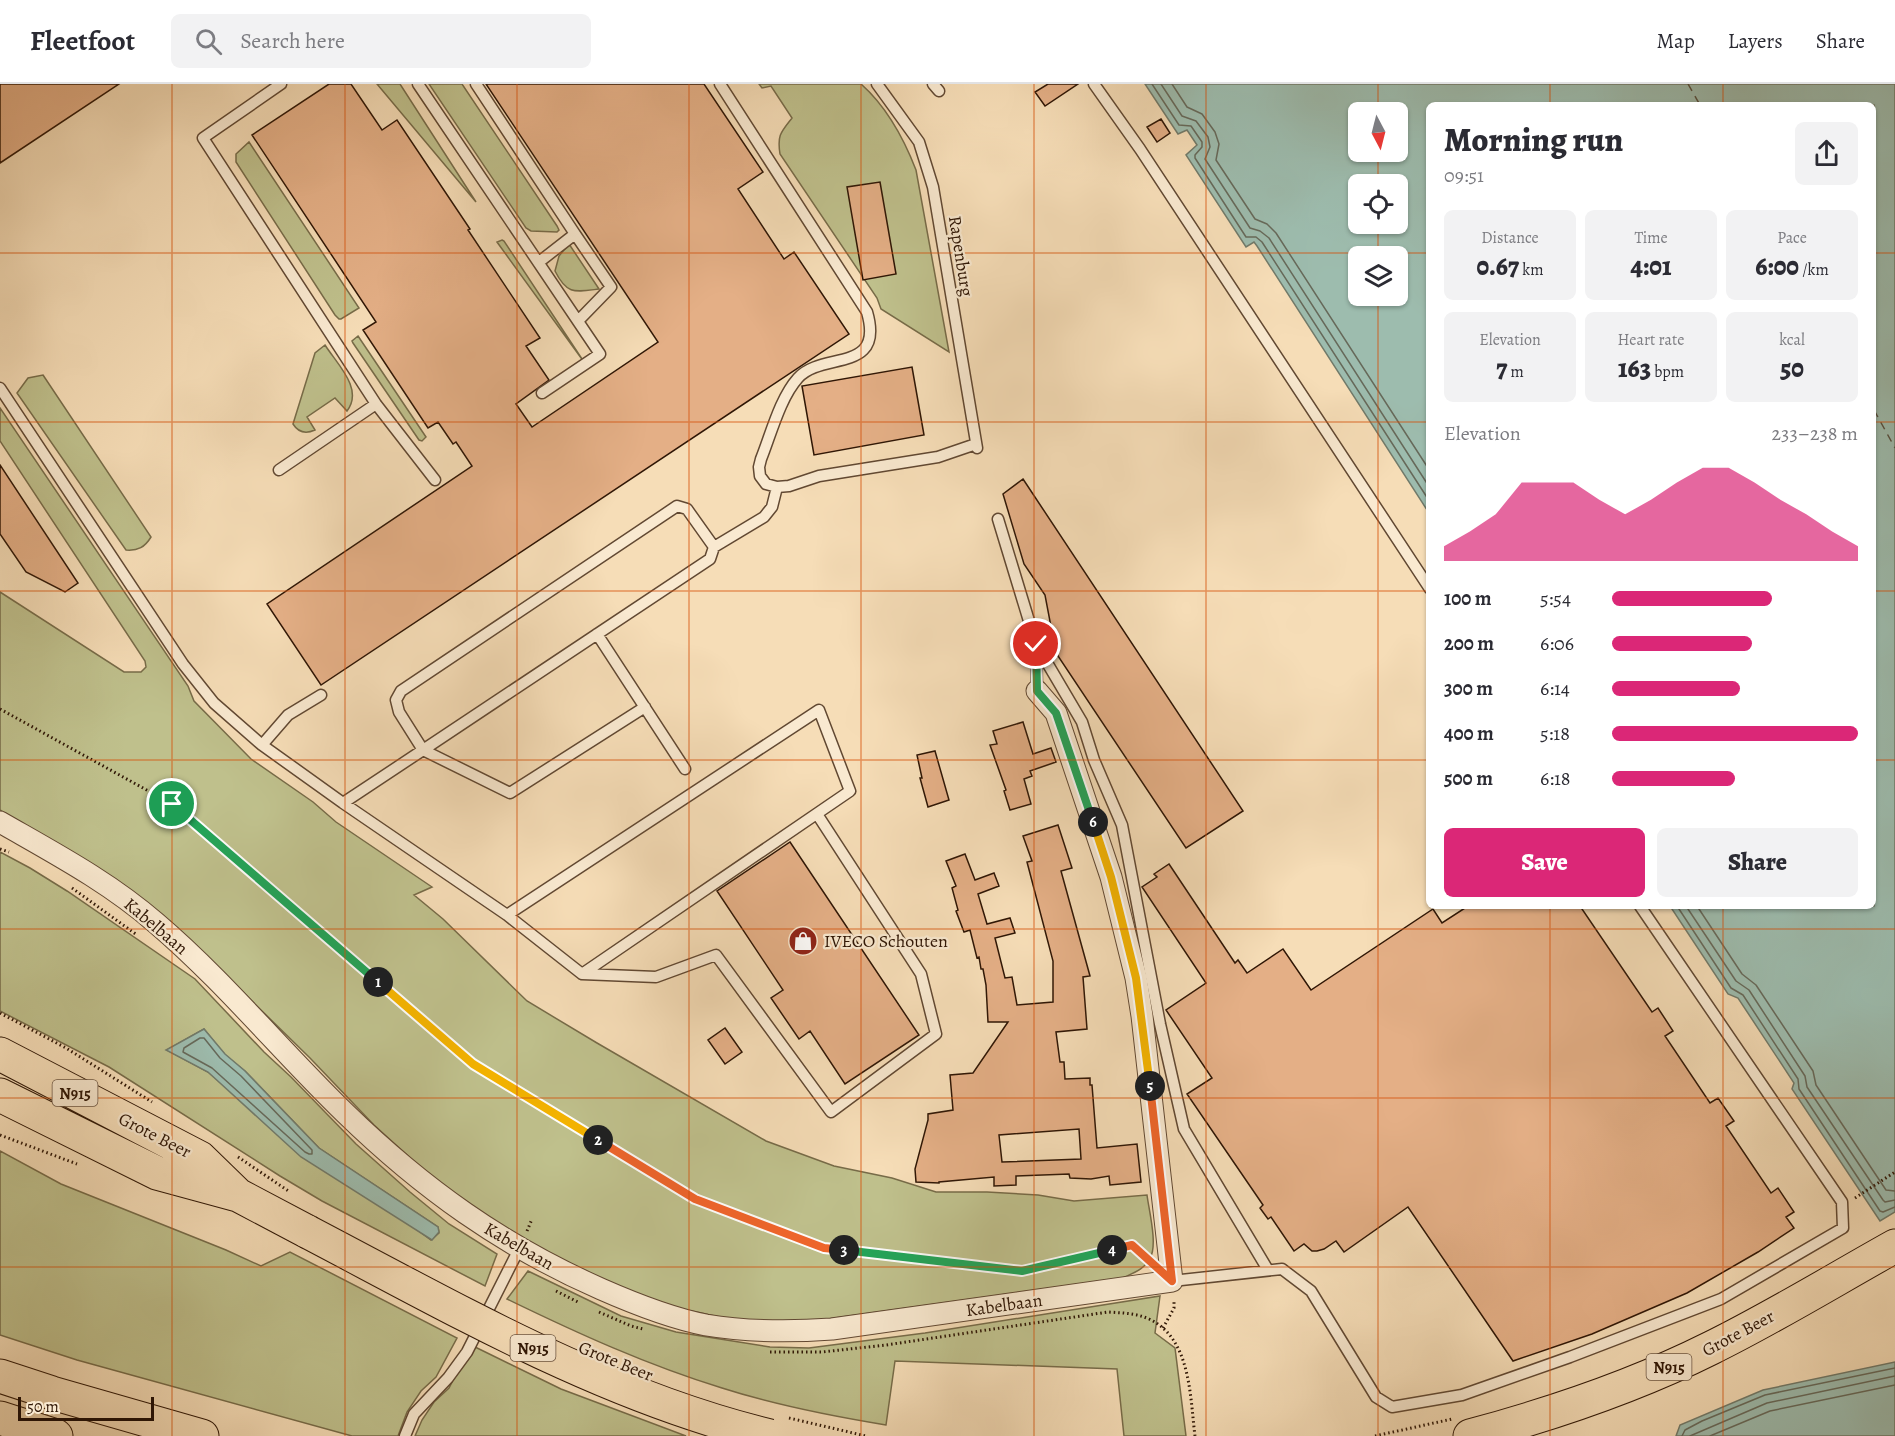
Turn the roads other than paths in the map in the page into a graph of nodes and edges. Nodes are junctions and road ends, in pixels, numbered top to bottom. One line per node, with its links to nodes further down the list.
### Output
1 (281, 84): 12 (lane)
2 (418, 84): 8 (lane)
3 (476, 84): 7 (lane)
4 (720, 84): 15 (lane)
5 (877, 84): 15 (lane, Rapenburg)
6 (1094, 84): 18 (lane)
7 (575, 234): 8 (lane); 9 (lane)
8 (539, 262): 9 (lane)
9 (578, 321): 11 (lane)
10 (0, 388): 24 (lane)
11 (542, 393)
12 (376, 404): 13 (lane); 14 (lane)
13 (279, 470)
14 (435, 480)
15 (777, 487): 17 (lane)
16 (998, 519): 20 (lane)
17 (714, 547): 19 (lane); 25 (lane)
18 (1426, 583)
19 (597, 634): 23 (lane); 25 (lane)
20 (1036, 644): 21 (lane); 38 (lane)
21 (1037, 691): 39 (street)
22 (321, 695): 24 (lane)
23 (645, 707): 25 (lane); 26 (lane)
24 (262, 745): 27 (lane)
25 (423, 750): 27 (lane)
26 (685, 769)
27 (343, 803): 31 (lane)
28 (817, 814): 31 (lane); 32 (lane); 32 (lane)
29 (0, 822): 37 (street, Kabelbaan)
30 (1642, 909): 38 (lane)
31 (507, 915): 32 (lane)
32 (582, 974)
33 (0, 1054): 35 (main road, Grote Beer / N915)
34 (0, 1095): 35 (main road, Grote Beer / N915)
35 (238, 1195): 42 (main road, Grote Beer / N915, bridge)
36 (1895, 1246): 46 (main road, Grote Beer / N915)
37 (519, 1249): 39 (street, Kabelbaan); 45 (lane)
38 (1268, 1270): 39 (lane)
39 (1172, 1281)
40 (0, 1376): 44 (main road)
41 (0, 1418): 43 (main road)
42 (776, 1426)
43 (56, 1436)
44 (202, 1436)
45 (405, 1436)
46 (1470, 1436)

